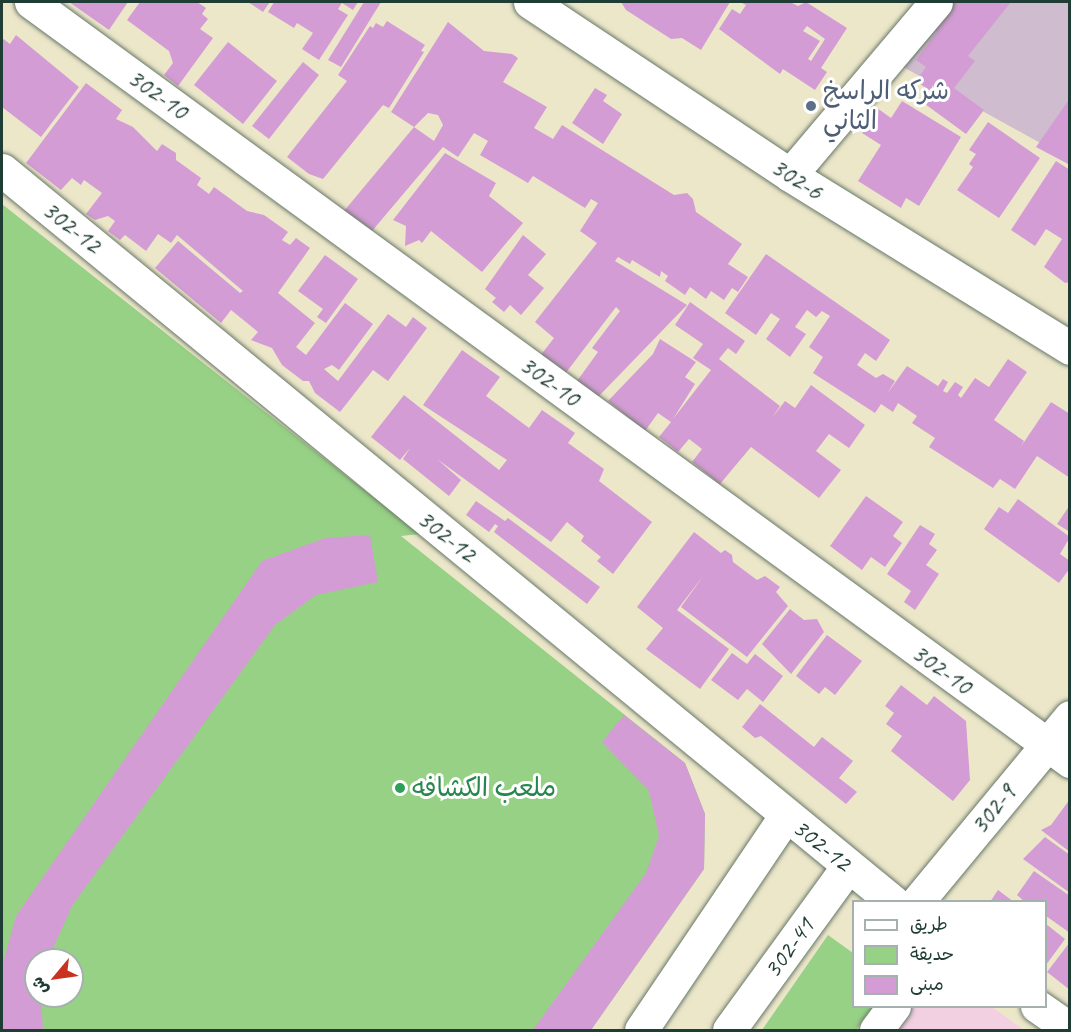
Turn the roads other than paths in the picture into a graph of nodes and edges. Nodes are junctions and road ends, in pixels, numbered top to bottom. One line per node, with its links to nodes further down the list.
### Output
1 (31, 2): 8 (street, 302-10)
2 (936, 2): 5 (street)
3 (545, 5): 5 (street, 302-6)
4 (2, 170): 9 (street, 302-12)
5 (790, 175): 6 (street, 302-6)
6 (1070, 348)
7 (1070, 717): 8 (street, 302-9)
8 (1058, 753): 12 (street, 302-9)
9 (786, 815): 10 (street, 302-12); 16 (street)
10 (848, 866): 11 (street, 302-12); 17 (street, 302-41)
11 (890, 900)
12 (919, 900)
13 (892, 1008): 18 (street)
14 (1040, 1008): 15 (street)
15 (1070, 1029)
16 (641, 1030)
17 (729, 1030)
18 (876, 1030)

